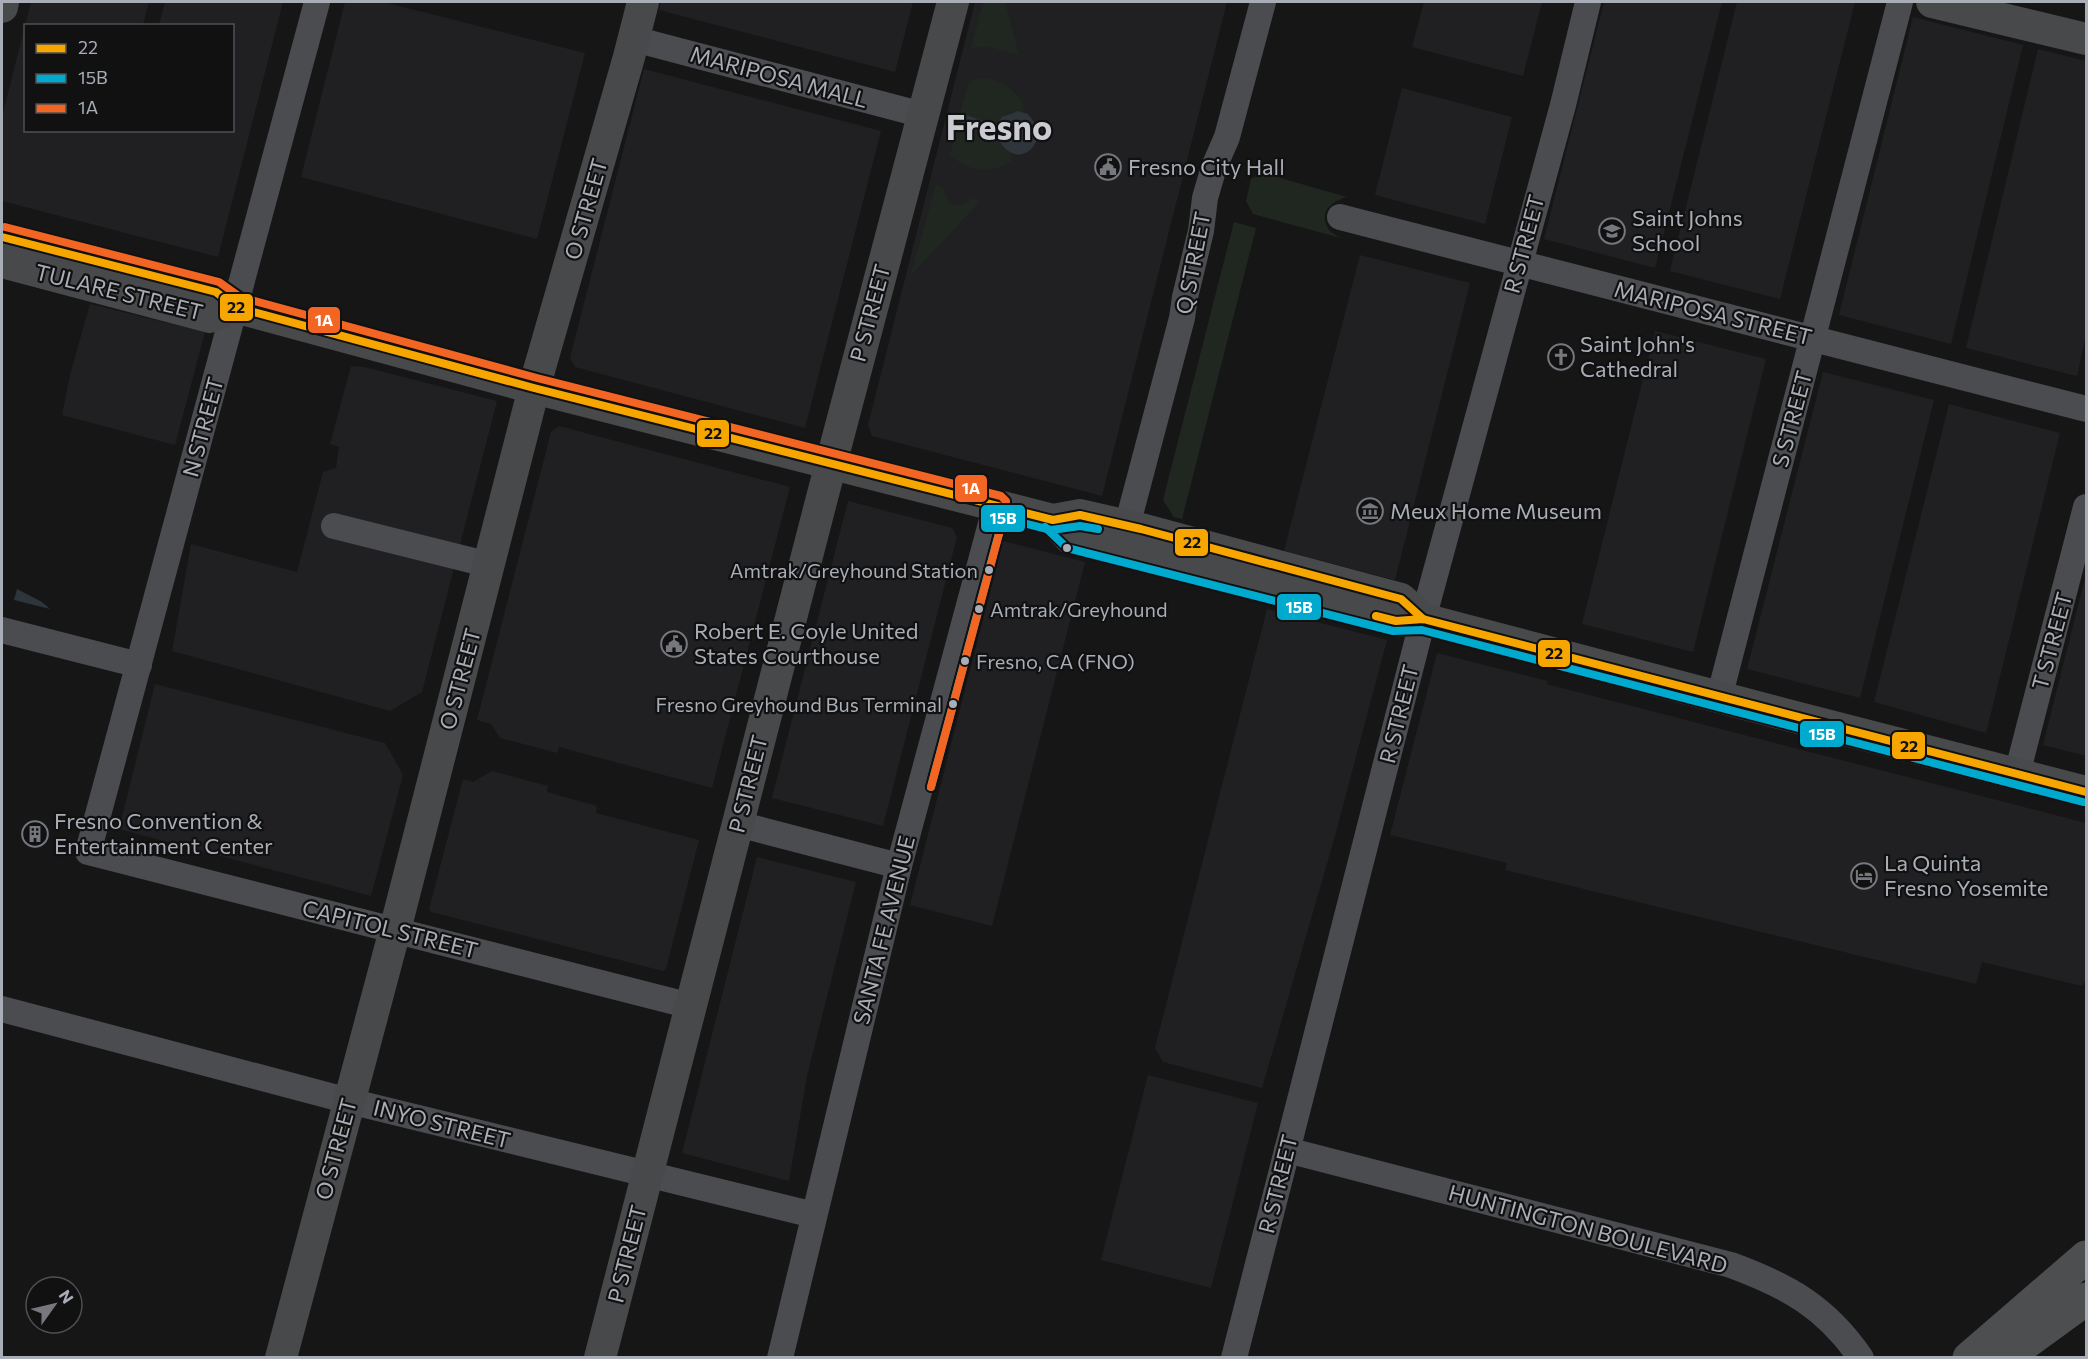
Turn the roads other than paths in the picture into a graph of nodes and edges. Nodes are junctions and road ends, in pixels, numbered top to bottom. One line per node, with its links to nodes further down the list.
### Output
1 (3, 2): 9 (main road)
2 (317, 2): 17 (street, N STREET)
3 (643, 2): 10 (main road, O STREET)
4 (953, 2): 12 (main road, P STREET)
5 (1263, 2): 26 (street, Q STREET)
6 (1588, 2): 16 (street, R STREET)
7 (1900, 2): 18 (street, S STREET)
8 (1932, 2): 11 (main road)
9 (2, 7)
10 (634, 39): 12 (street, MARIPOSA MALL); 19 (main road, O STREET)
11 (2086, 39)
12 (923, 115): 21 (main road, P STREET)
13 (1340, 217): 16 (street, MARIPOSA STREET)
14 (2, 237): 17 (main road, TULARE STREET)
15 (2, 262): 17 (main road, TULARE STREET)
16 (1519, 263): 18 (street, MARIPOSA STREET); 28 (street, R STREET)
17 (235, 307): 19 (main road, TULARE STREET); 30 (street, N STREET)
18 (1812, 338): 20 (street, MARIPOSA STREET); 31 (street, S STREET)
19 (534, 388): 21 (main road, TULARE STREET); 27 (main road, O STREET)
20 (2086, 409)
21 (831, 463): 22 (main road, TULARE STREET); 34 (main road, P STREET)
22 (996, 505): 24 (main road, TULARE STREET); 36 (street, SANTA FE AVENUE)
23 (2086, 507): 32 (street, T STREET)
24 (1053, 520): 26 (main road, TULARE STREET); 28 (main road, TULARE STREET)
25 (334, 526): 27 (street)
26 (1127, 526): 28 (main road, TULARE STREET)
27 (490, 566): 37 (main road, O STREET)
28 (1423, 619): 31 (main road, TULARE STREET); 41 (street, R STREET)
29 (2, 630): 30 (street)
30 (139, 665): 35 (street, N STREET)
31 (1719, 698): 32 (main road, TULARE STREET)
32 (2017, 774): 33 (main road, TULARE STREET)
33 (2086, 792)
34 (738, 824): 36 (street); 38 (main road, P STREET)
35 (88, 852): 37 (street, CAPITOL STREET)
36 (899, 866): 43 (street, SANTA FE AVENUE)
37 (395, 930): 38 (street, CAPITOL STREET); 40 (main road, O STREET)
38 (691, 1006): 42 (main road, P STREET)
39 (2, 1009): 40 (street, INYO STREET)
40 (349, 1101): 42 (street, INYO STREET); 46 (main road, O STREET)
41 (1287, 1150): 49 (street, R STREET); 50 (street, HUNTINGTON BOULEVARD)
42 (648, 1174): 43 (street, INYO STREET); 47 (main road, P STREET)
43 (814, 1215): 48 (street, SANTA FE AVENUE)
44 (2086, 1257): 51 (highway)
45 (2086, 1299): 52 (highway)
46 (281, 1358)
47 (600, 1358)
48 (780, 1358)
49 (1234, 1358)
50 (1861, 1358)
51 (1969, 1358)
52 (2005, 1358)

